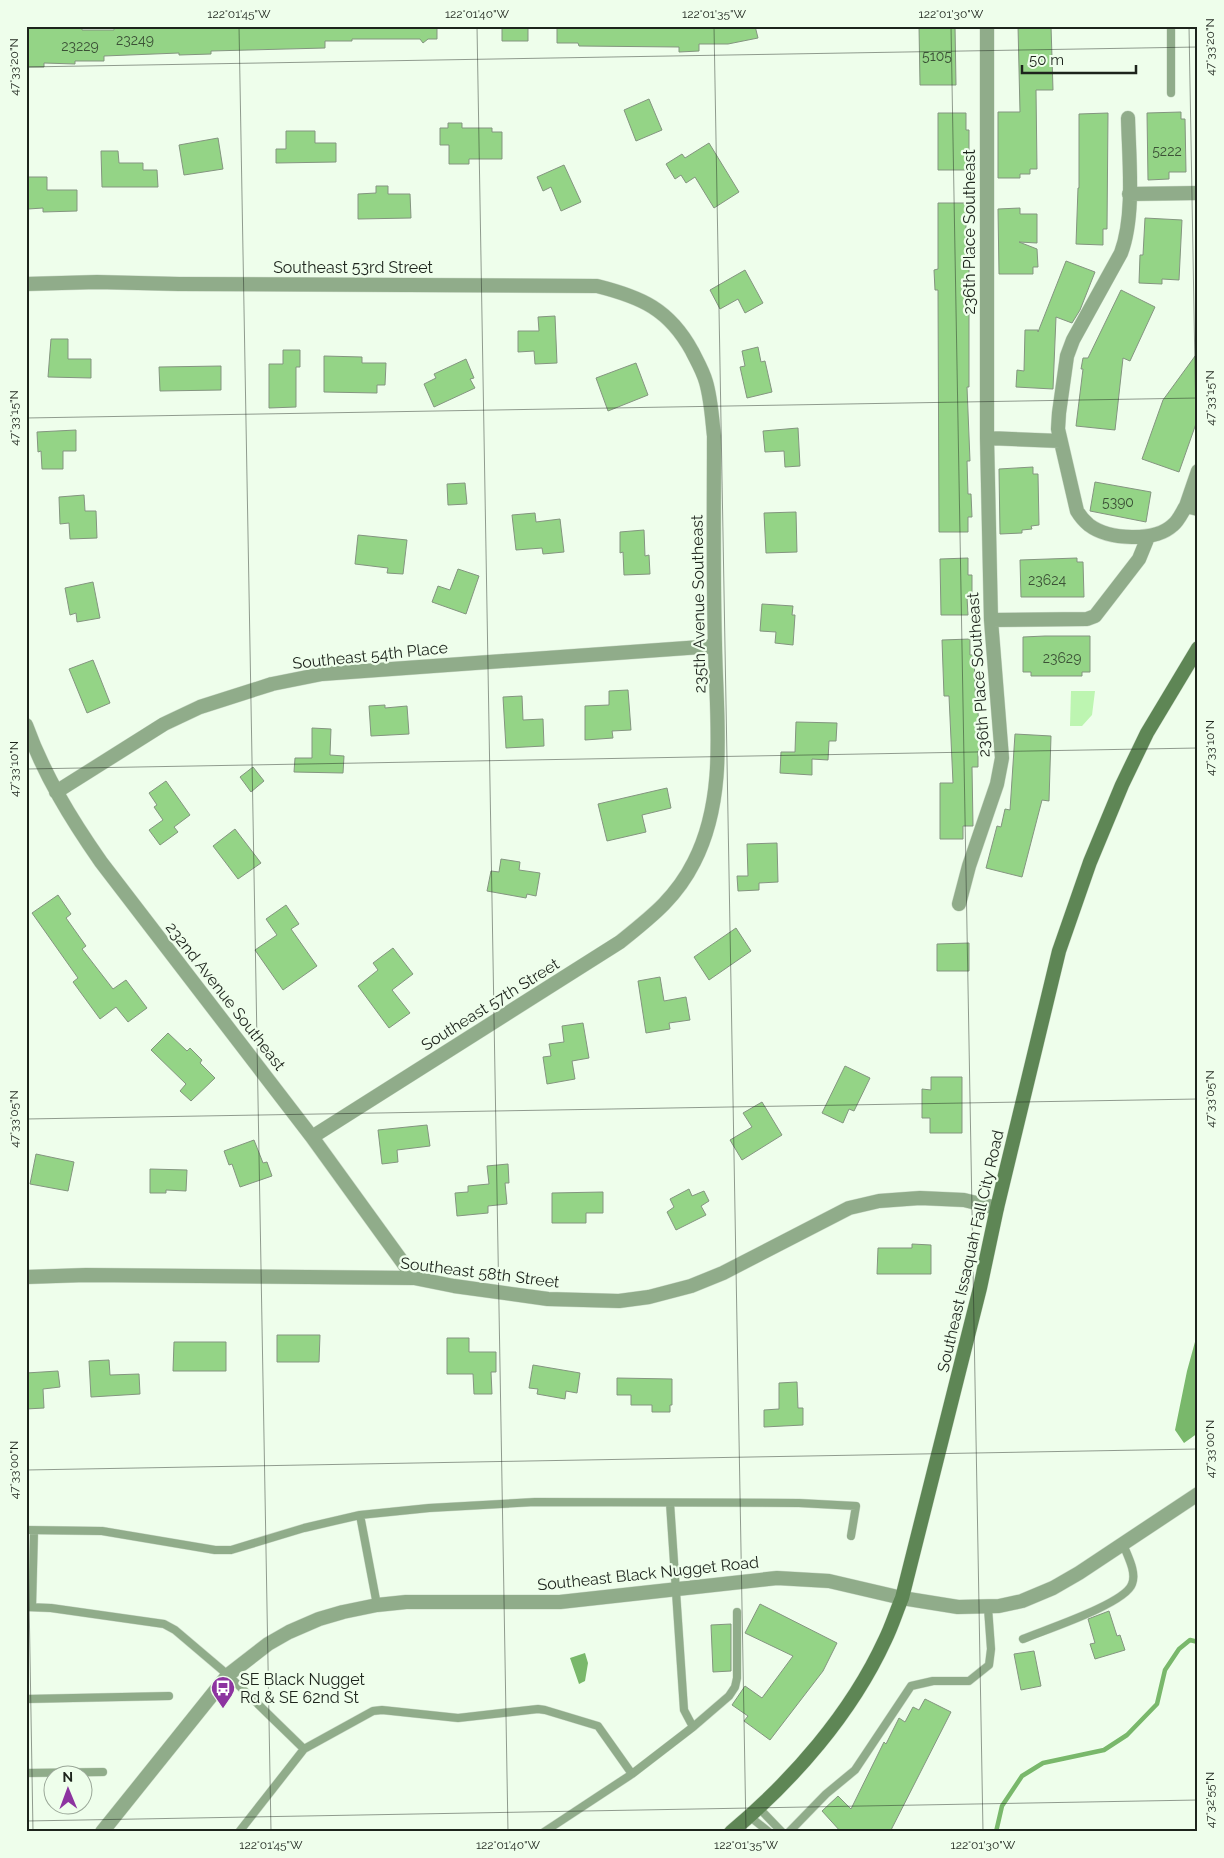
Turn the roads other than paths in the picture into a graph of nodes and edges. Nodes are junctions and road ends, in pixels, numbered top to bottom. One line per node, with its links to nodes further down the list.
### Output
1 (987, 26): 9 (street, 236th Place Southeast)
2 (1171, 26): 3 (lane)
3 (1171, 93)
4 (1128, 118): 5 (street)
5 (1129, 194): 6 (street); 10 (street)
6 (1198, 194)
7 (26, 284): 8 (street, Southeast 53rd Street)
8 (672, 321): 15 (street, 235th Avenue Southeast)
9 (987, 438): 10 (street); 14 (street, 236th Place Southeast)
10 (1060, 441): 13 (street)
11 (1198, 471): 12 (street)
12 (1192, 507): 13 (street)
13 (1148, 537): 14 (street)
14 (990, 620): 20 (street, 236th Place Southeast)
15 (715, 646): 18 (street, Southeast 54th Place); 19 (street, 235th Avenue Southeast)
16 (1198, 648): 22 (main road, Southeast Issaquah Fall City Road)
17 (26, 725): 18 (street, 232nd Avenue Southeast)
18 (56, 792): 21 (street, 232nd Avenue Southeast)
19 (678, 890): 21 (street, Southeast 57th Street)
20 (959, 904)
21 (312, 1137): 24 (street, 232nd Avenue Southeast)
22 (997, 1208): 24 (street, Southeast 58th Street); 32 (main road, Southeast Issaquah Fall City Road)
23 (26, 1277): 24 (street, Southeast 58th Street)
24 (414, 1278)
25 (1198, 1494): 30 (street, Southeast Black Nugget Road)
26 (670, 1503): 27 (lane); 29 (lane); 31 (lane)
27 (360, 1515): 28 (lane); 33 (lane)
28 (30, 1531): 34 (lane)
29 (851, 1536)
30 (1123, 1544): 35 (street, Southeast Black Nugget Road); 37 (lane)
31 (675, 1589): 32 (street, Southeast Black Nugget Road); 33 (street, Southeast Black Nugget Road); 41 (lane)
32 (902, 1598): 35 (street, Southeast Black Nugget Road); 46 (main road, Southeast Issaquah Fall City Road)
33 (377, 1605): 38 (street, Southeast Black Nugget Road)
34 (29, 1607): 38 (lane)
35 (988, 1608): 53 (lane)
36 (737, 1612): 41 (lane)
37 (1023, 1639)
38 (228, 1675): 42 (lane); 47 (street, Southeast Black Nugget Road)
39 (169, 1696): 40 (lane)
40 (26, 1699)
41 (693, 1727): 45 (lane)
42 (304, 1749): 45 (lane); 48 (lane)
43 (103, 1772): 44 (lane)
44 (26, 1773)
45 (632, 1774): 49 (lane)
46 (754, 1811): 50 (main road, Southeast Issaquah Fall City Road); 51 (lane); 52 (lane)
47 (102, 1832)
48 (239, 1832)
49 (544, 1832)
50 (731, 1832)
51 (769, 1832)
52 (782, 1832)
53 (789, 1832)

